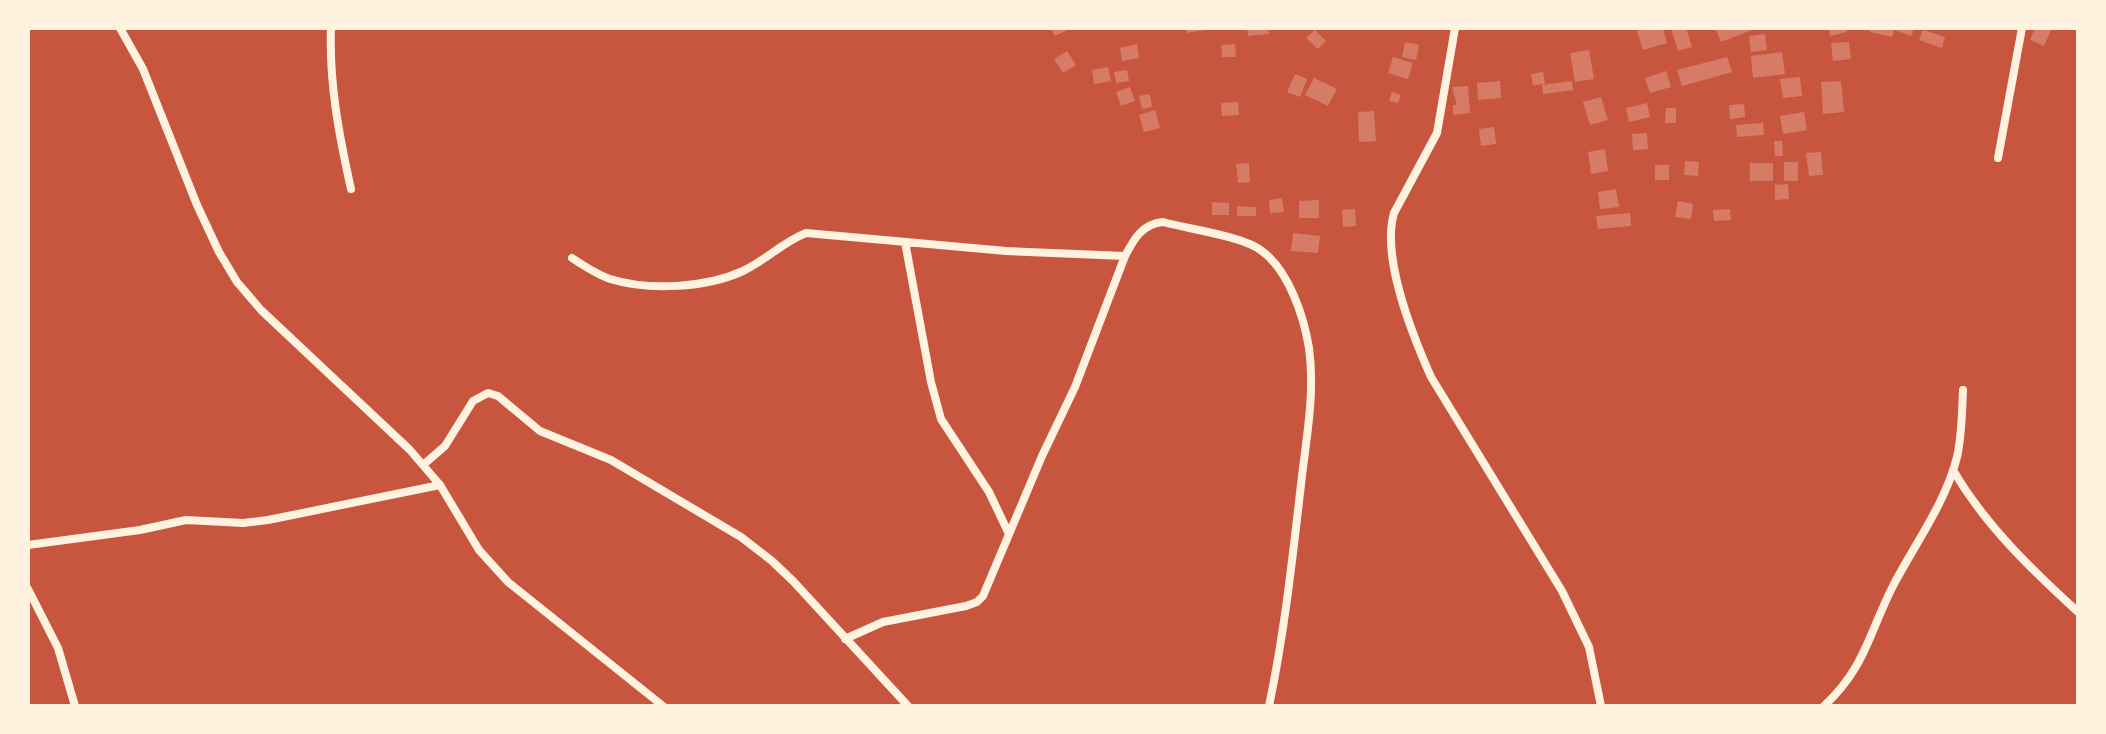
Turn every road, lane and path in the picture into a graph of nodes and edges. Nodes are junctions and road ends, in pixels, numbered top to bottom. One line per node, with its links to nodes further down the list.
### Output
1 (120, 28): 11 (street)
2 (331, 28): 6 (street)
3 (1455, 28): 23 (street)
4 (2022, 28): 5 (street)
5 (1998, 158)
6 (351, 189)
7 (905, 242): 8 (street); 9 (street); 14 (street)
8 (1125, 256): 14 (street); 22 (street)
9 (572, 258)
10 (1963, 390): 12 (street)
11 (423, 465): 13 (street); 18 (street)
12 (1953, 470): 17 (street); 24 (street)
13 (440, 485): 15 (street); 20 (street)
14 (1009, 534): 18 (street)
15 (28, 545)
16 (28, 589): 19 (street)
17 (2078, 612)
18 (845, 639): 21 (street)
19 (75, 706)
20 (663, 706)
21 (908, 706)
22 (1269, 706)
23 (1601, 706)
24 (1824, 706)

